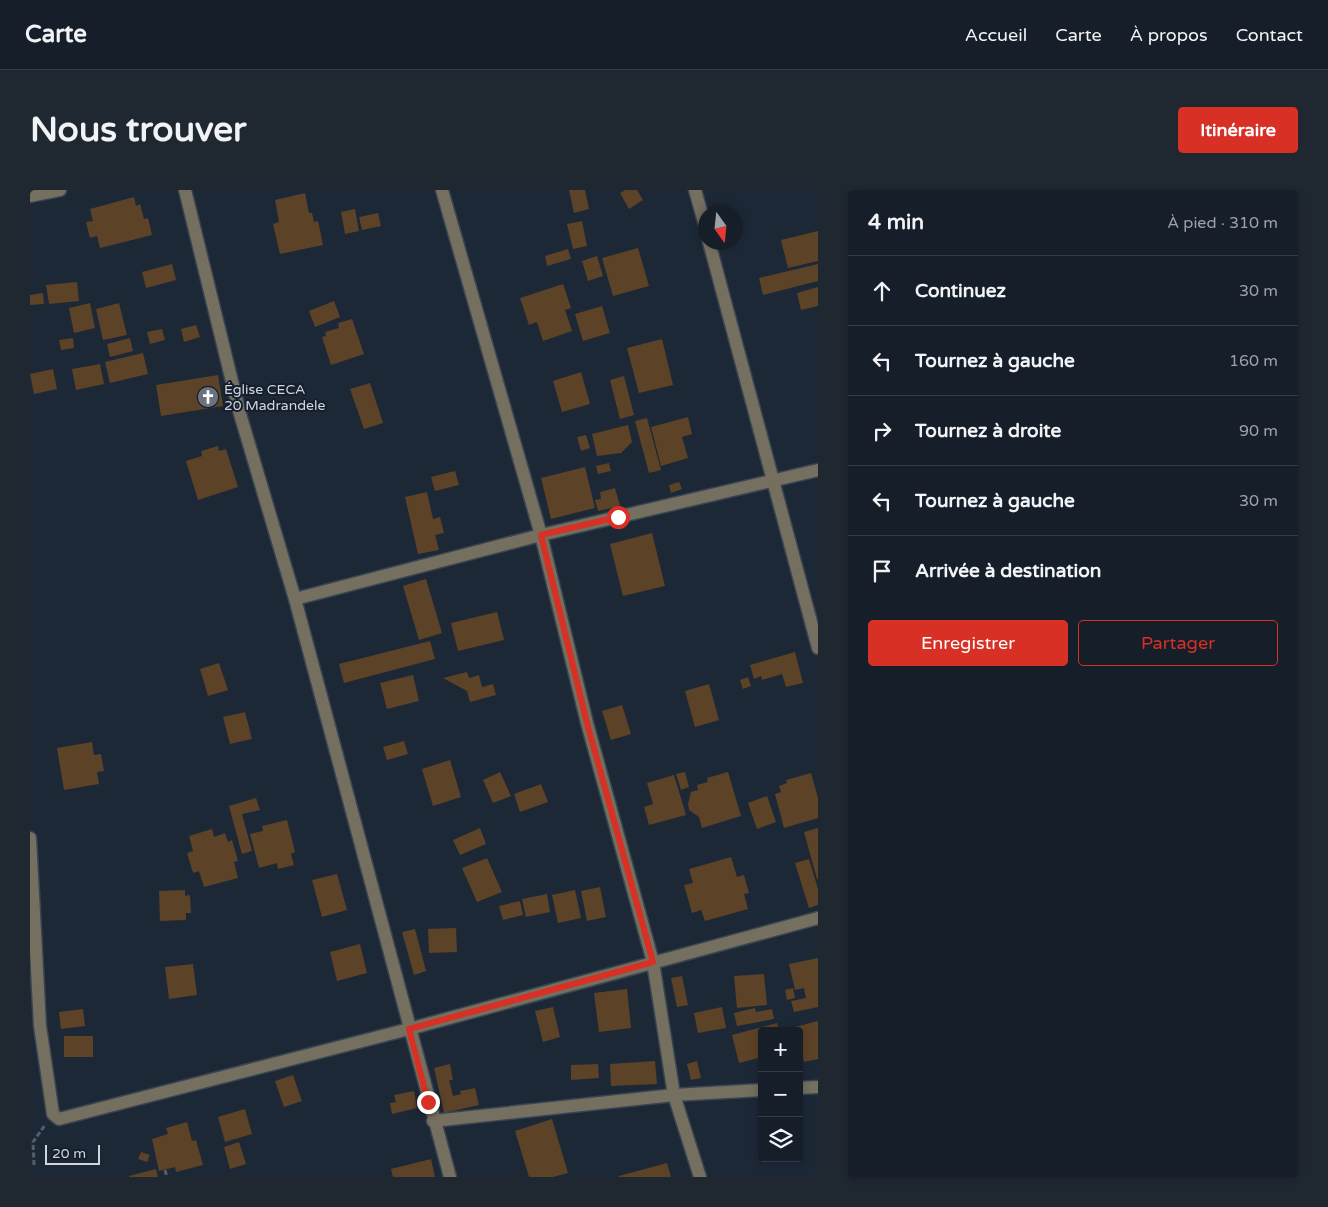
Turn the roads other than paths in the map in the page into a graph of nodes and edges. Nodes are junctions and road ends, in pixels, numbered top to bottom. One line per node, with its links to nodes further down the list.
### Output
1 (60, 190): 5 (street)
2 (185, 190): 11 (street)
3 (442, 190): 10 (street)
4 (694, 190): 6 (street)
5 (30, 196)
6 (699, 205)
7 (712, 250): 9 (street)
8 (818, 470): 9 (street)
9 (772, 482): 10 (street); 12 (street)
10 (541, 535): 11 (street); 15 (street)
11 (295, 599): 17 (street)
12 (818, 648)
13 (30, 838): 16 (street)
14 (818, 918): 15 (street)
15 (653, 962): 17 (street); 21 (street)
16 (35, 1027): 17 (street)
17 (409, 1029): 22 (street)
18 (818, 1087): 19 (street)
19 (803, 1088)
20 (758, 1090): 21 (street)
21 (674, 1095): 22 (street); 24 (street)
22 (433, 1121): 23 (street)
23 (450, 1177)
24 (700, 1177)

